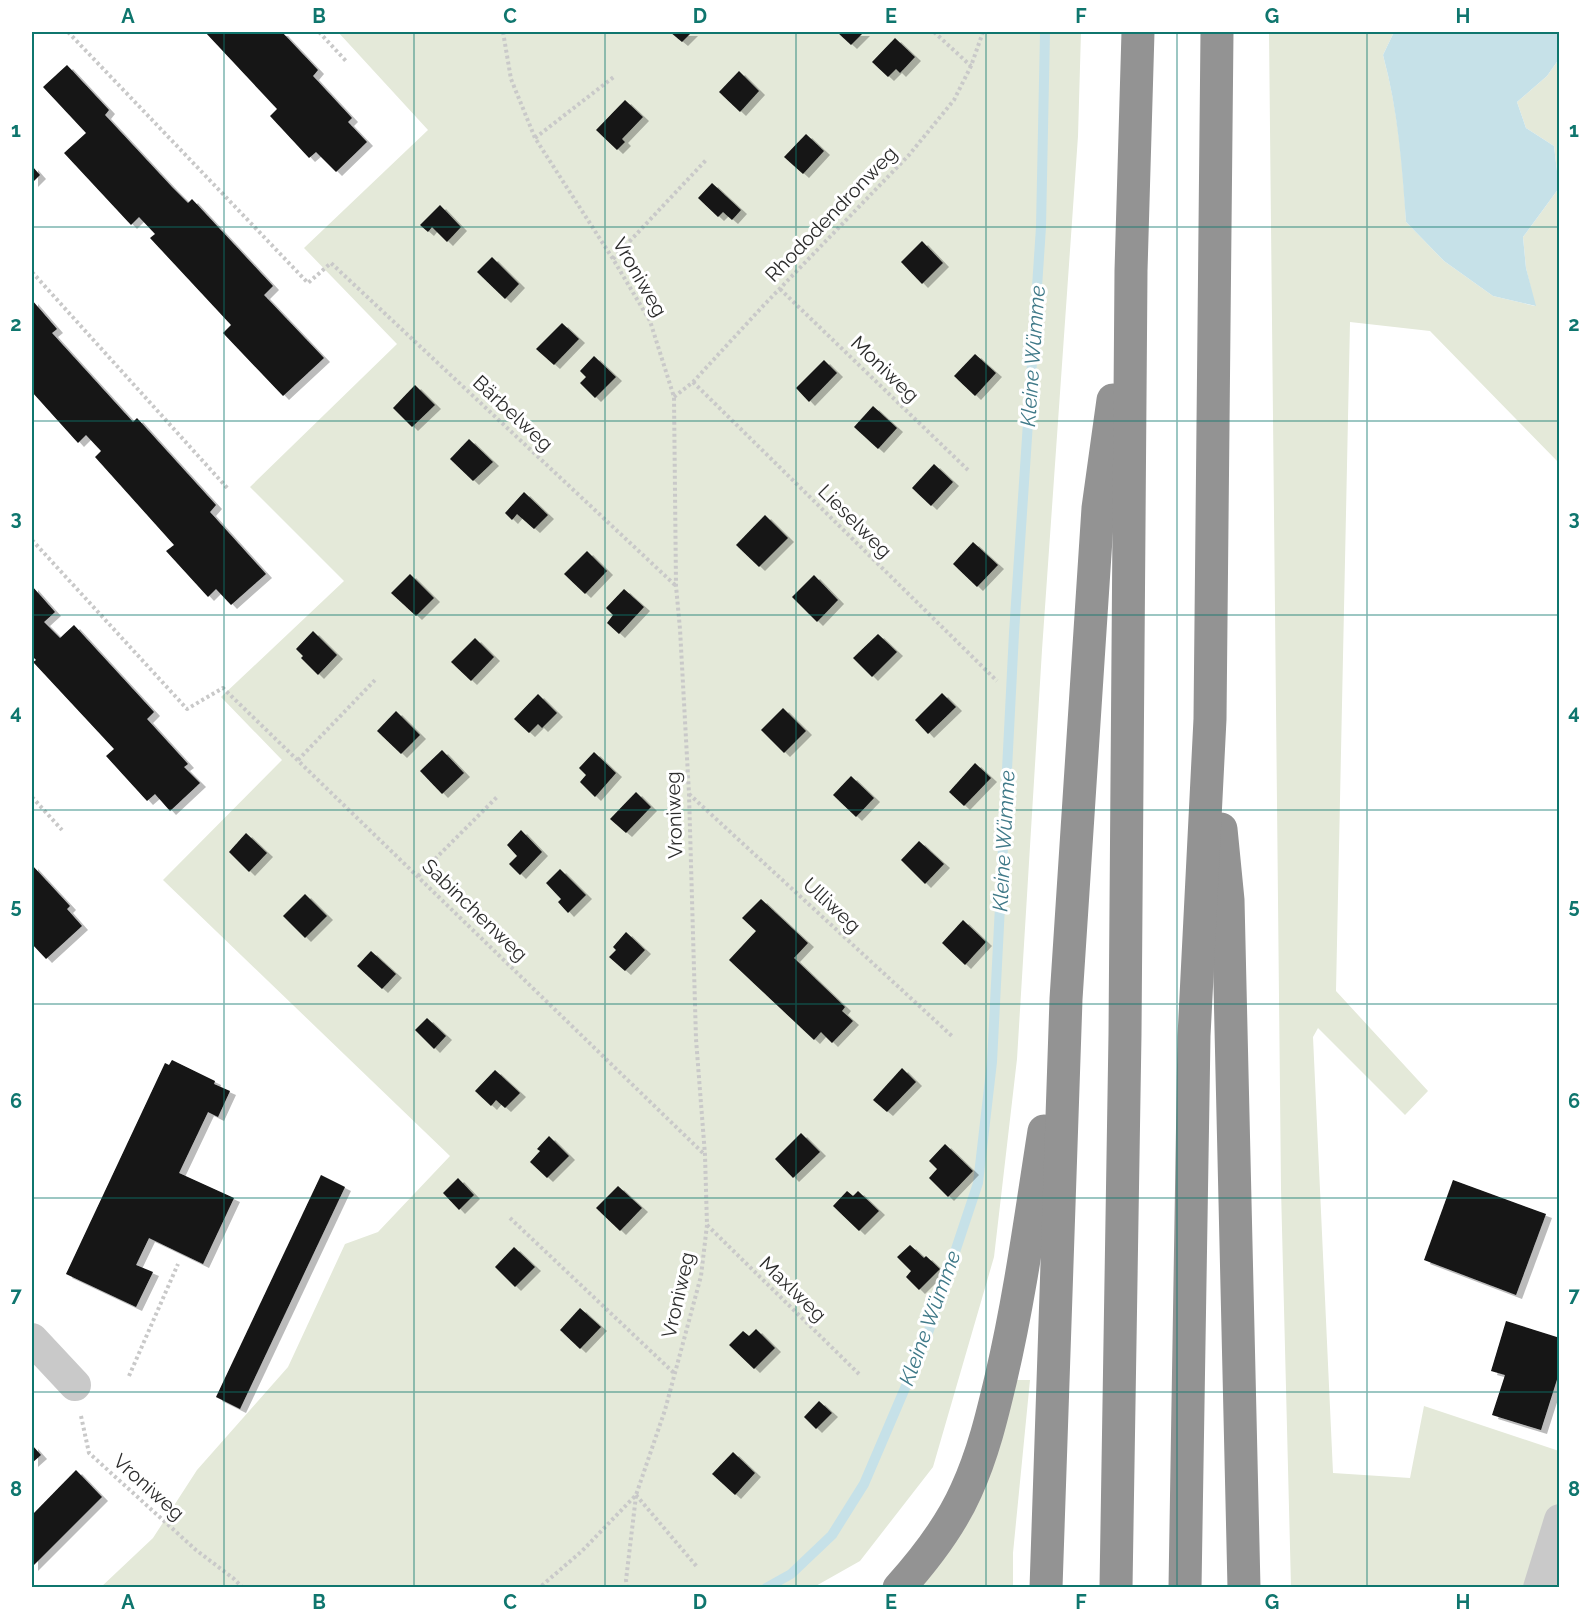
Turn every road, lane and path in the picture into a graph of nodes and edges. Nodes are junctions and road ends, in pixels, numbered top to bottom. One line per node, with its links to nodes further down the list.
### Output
1 (68, 32): 22 (path, Bärbelweg)
2 (319, 32): 8 (path)
3 (503, 32): 11 (path, Vroniweg)
4 (934, 32): 9 (path)
5 (983, 32): 9 (path, Rhododendronweg)
6 (1138, 32): 14 (highway)
7 (1217, 32): 25 (highway)
8 (346, 61)
9 (971, 66): 16 (path, Rhododendronweg)
10 (615, 76): 11 (path)
11 (534, 138): 13 (path, Vroniweg)
12 (707, 159): 13 (path)
13 (613, 259): 18 (path, Vroniweg)
14 (1131, 271): 32 (highway); 51 (highway)
15 (32, 272): 20 (path)
16 (780, 289): 17 (path, Rhododendronweg); 19 (path, Moniweg)
17 (693, 382): 18 (path, Rhododendronweg); 24 (path, Lieselweg)
18 (674, 397): 22 (path, Vroniweg)
19 (969, 471)
20 (229, 490)
21 (32, 540): 26 (path, Sabinchenweg)
22 (676, 586): 27 (path, Vroniweg)
23 (375, 680): 26 (path)
24 (997, 681)
25 (1210, 719): 52 (highway); 53 (highway)
26 (298, 760): 31 (path, Sabinchenweg)
27 (689, 794): 33 (path, Ulliweg); 34 (path, Vroniweg)
28 (32, 797): 30 (path)
29 (497, 797): 31 (path)
30 (62, 830)
31 (418, 876): 34 (path, Sabinchenweg)
32 (1066, 999): 49 (highway); 50 (highway)
33 (954, 1037)
34 (705, 1155): 36 (path, Vroniweg)
35 (510, 1218): 39 (path)
36 (707, 1225): 39 (path, Vroniweg); 40 (path, Maxlweg)
37 (178, 1264): 41 (path)
38 (32, 1339): 42 (street)
39 (675, 1374): 43 (path, Vroniweg)
40 (859, 1374)
41 (129, 1376)
42 (75, 1385): 46 (path, Vroniweg)
43 (636, 1495): 45 (path); 47 (path, Vroniweg); 48 (path)
44 (1560, 1520): 54 (street)
45 (698, 1568)
46 (243, 1587)
47 (539, 1587)
48 (627, 1587)
49 (899, 1587)
50 (1046, 1587)
51 (1116, 1587)
52 (1185, 1587)
53 (1244, 1587)
54 (1539, 1587)

